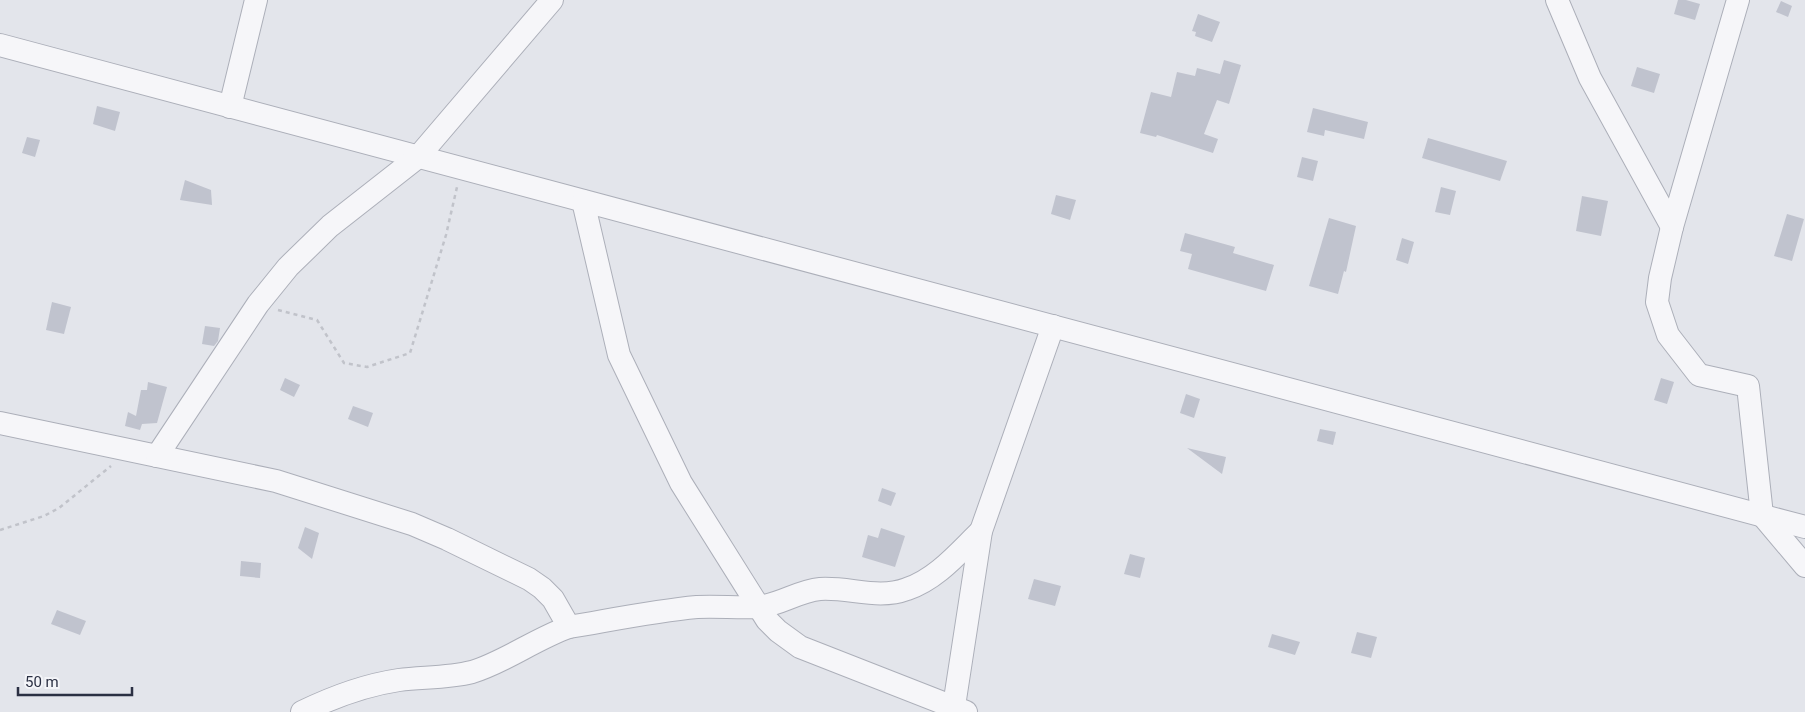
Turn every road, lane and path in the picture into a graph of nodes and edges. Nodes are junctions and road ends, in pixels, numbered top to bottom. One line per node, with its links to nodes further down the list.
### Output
1 (256, 0): 6 (street)
2 (552, 0): 7 (street)
3 (1556, 0): 10 (street)
4 (1738, 0): 10 (street)
5 (0, 46): 6 (street)
6 (230, 107): 7 (street)
7 (418, 157): 8 (street); 11 (street)
8 (461, 168): 9 (street); 11 (path)
9 (583, 201): 12 (street); 21 (street)
10 (1672, 227): 16 (street)
11 (258, 304): 15 (street)
12 (1053, 326): 16 (street); 19 (street)
13 (0, 423): 14 (street)
14 (134, 452): 15 (street); 18 (path)
15 (157, 456): 22 (street)
16 (1762, 515): 17 (street); 20 (street)
17 (1805, 527)
18 (0, 530)
19 (982, 531): 21 (street); 23 (street)
20 (1805, 566)
21 (759, 607): 22 (street); 23 (street)
22 (569, 627): 24 (street)
23 (960, 709)
24 (302, 712)

